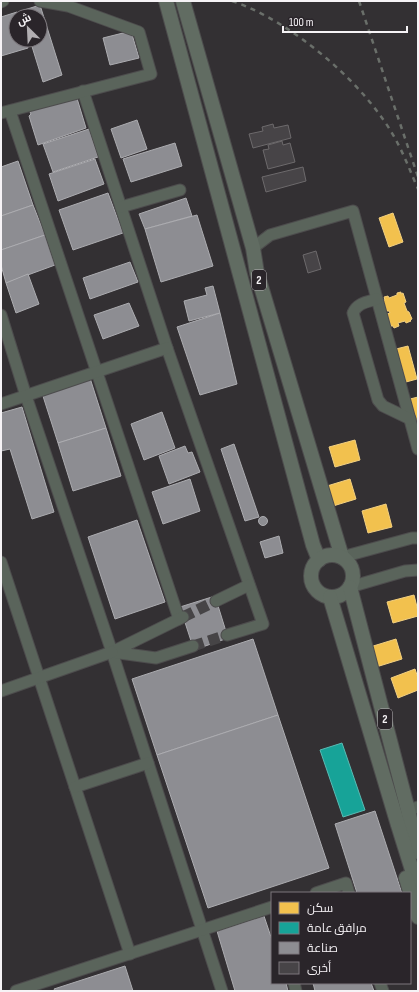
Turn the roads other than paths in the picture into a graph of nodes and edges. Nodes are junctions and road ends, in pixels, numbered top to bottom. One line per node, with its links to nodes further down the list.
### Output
1 (40, 1): 4 (street)
2 (166, 1): 21 (main road)
3 (182, 1): 8 (main road, 2)
4 (84, 92): 5 (street); 7 (street)
5 (5, 112): 14 (street)
6 (180, 190): 7 (street)
7 (121, 207): 13 (street)
8 (248, 231): 9 (street); 10 (main road, 2)
9 (270, 235): 10 (street); 11 (street)
10 (253, 248): 20 (main road, 2)
11 (377, 299): 17 (street); 17 (street)
12 (1, 315): 15 (street)
13 (167, 348): 14 (street); 24 (street)
14 (96, 372): 15 (street); 30 (street)
15 (26, 396): 16 (street); 30 (street)
16 (1, 404)
17 (410, 418): 18 (street)
18 (418, 449)
19 (416, 536): 20 (street)
20 (342, 557): 21 (main road); 25 (main road)
21 (319, 560): 26 (main road)
22 (1, 562): 31 (street)
23 (418, 570): 25 (street)
24 (249, 585): 27 (street); 28 (street)
25 (350, 587): 26 (main road); 35 (main road, 2)
26 (330, 597): 35 (main road)
27 (216, 601)
28 (228, 635)
29 (193, 646): 30 (street)
30 (112, 652): 31 (street); 33 (street)
31 (39, 677): 32 (street); 34 (street)
32 (1, 691)
33 (148, 763): 34 (street); 45 (street)
34 (75, 787): 46 (street)
35 (409, 816): 36 (main road); 37 (main road, 2); 38 (main road); 41 (main road)
36 (418, 839)
37 (418, 852)
38 (418, 888)
39 (319, 892): 40 (street)
40 (349, 892)
41 (409, 892)
42 (411, 897): 44 (main road)
43 (271, 910): 45 (street)
44 (418, 918)
45 (202, 930): 46 (street); 48 (street)
46 (130, 954): 47 (street)
47 (16, 991)
48 (222, 991)

